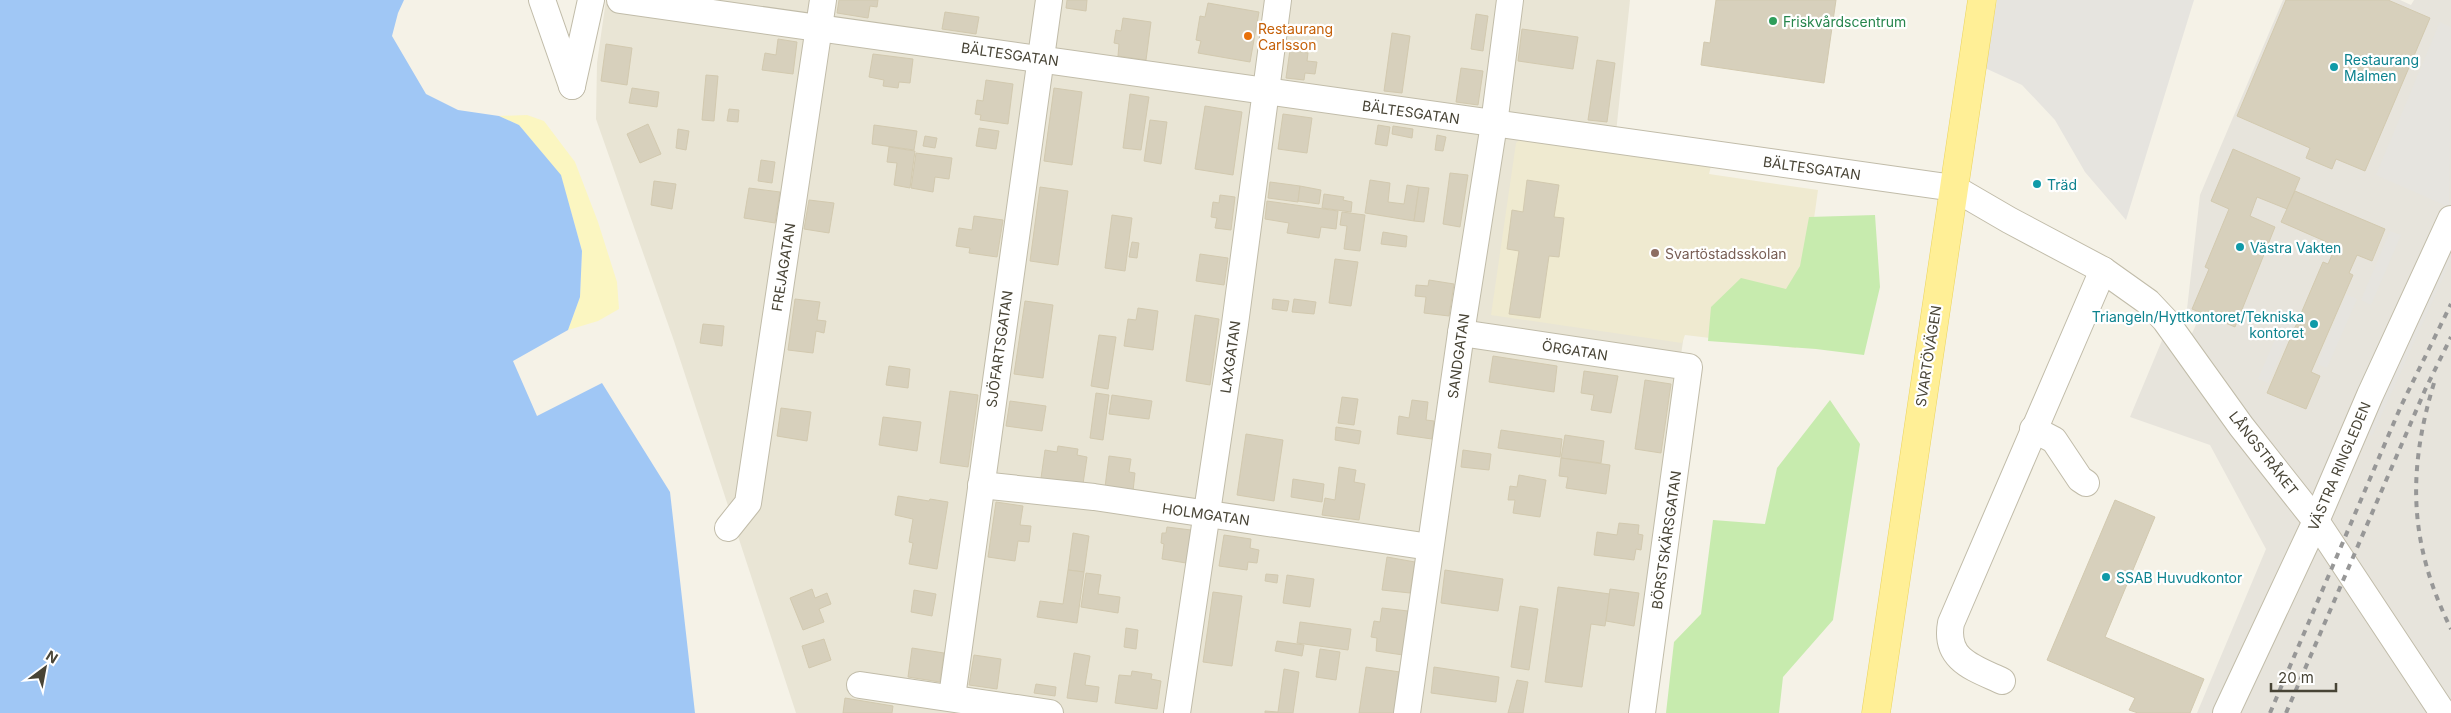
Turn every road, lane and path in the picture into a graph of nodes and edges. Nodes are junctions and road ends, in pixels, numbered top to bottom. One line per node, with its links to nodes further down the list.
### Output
1 (542, 0): 2 (street)
2 (591, 0)
3 (620, 0): 9 (street, BÄLTESGATAN)
4 (823, 0): 9 (street, FREJAGATAN)
5 (1048, 0): 10 (street, SJÖFARTSGATAN)
6 (1278, 0): 11 (street, LAXGATAN)
7 (1510, 0): 12 (street, SANDGATAN)
8 (1982, 0): 13 (main road, SVARTÖVÄGEN)
9 (819, 29): 10 (street, BÄLTESGATAN); 24 (street, FREJAGATAN)
10 (1040, 58): 11 (street, BÄLTESGATAN); 21 (street, SJÖFARTSGATAN)
11 (1266, 90): 12 (street, BÄLTESGATAN); 22 (street, LAXGATAN)
12 (1494, 124): 13 (street, BÄLTESGATAN); 17 (street, SANDGATAN)
13 (1954, 188): 15 (street, BÄLTESGATAN); 33 (main road, SVARTÖVÄGEN)
14 (2451, 219): 23 (street, VÄSTRA RINGLEDEN)
15 (2103, 270): 16 (street, BÄLTESGATAN); 19 (street)
16 (2165, 320): 23 (street, LÅNGSTRÅKET)
17 (1461, 333): 18 (street, ÖRGATAN); 25 (street, SANDGATAN)
18 (1689, 367): 32 (street, BÖRSTSKÄRSGATAN)
19 (2033, 429): 20 (street); 26 (street)
20 (2086, 483)
21 (981, 485): 22 (street, HOLMGATAN); 28 (street, SJÖFARTSGATAN)
22 (1206, 515): 25 (street, HOLMGATAN); 30 (street, LAXGATAN)
23 (2316, 521): 34 (street, VÄSTRA RINGLEDEN); 35 (street, LÅNGSTRÅKET)
24 (728, 528)
25 (1430, 547): 31 (street, SANDGATAN)
26 (2002, 681)
27 (860, 685): 28 (street)
28 (952, 697): 29 (street)
29 (1050, 713)
30 (1178, 713)
31 (1407, 713)
32 (1642, 713)
33 (1876, 713)
34 (2226, 713)
35 (2443, 713)

